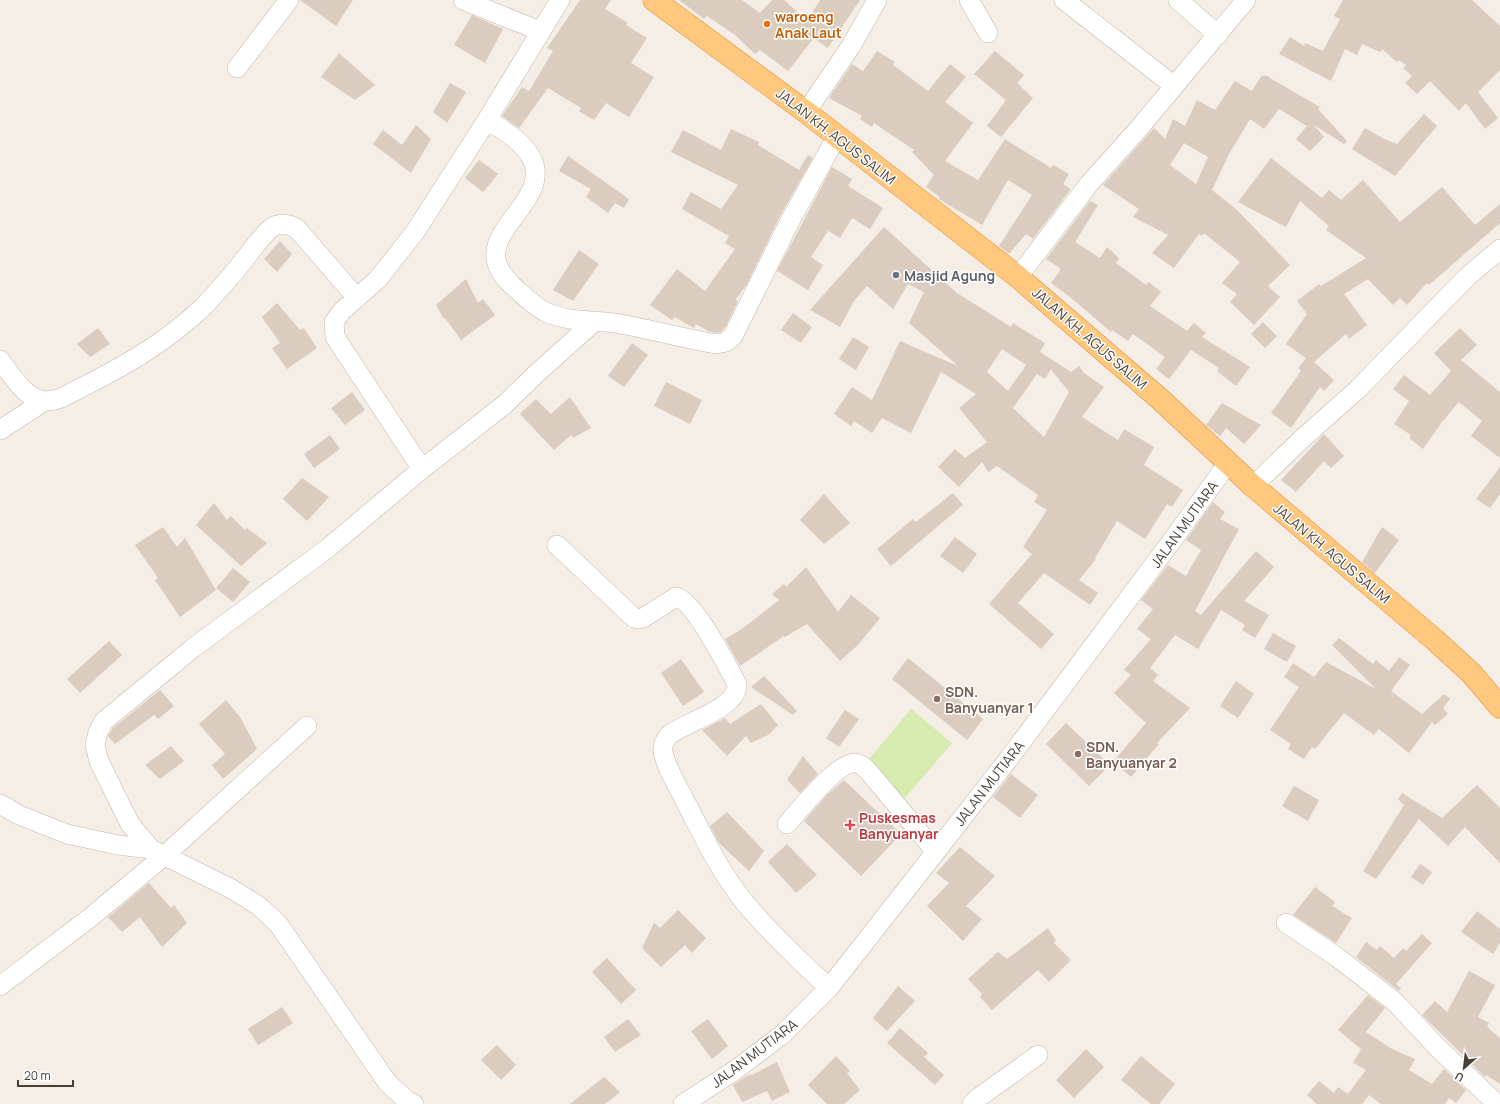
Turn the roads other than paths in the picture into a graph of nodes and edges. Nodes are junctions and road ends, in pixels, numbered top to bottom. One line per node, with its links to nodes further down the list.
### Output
1 (289, 0): 13 (street)
2 (464, 0): 10 (street)
3 (560, 0): 10 (street)
4 (654, 0): 15 (highway, JALAN KH. AGUS SALIM)
5 (877, 0): 15 (street)
6 (969, 0): 11 (street)
7 (1064, 0): 14 (street)
8 (1178, 0): 12 (street)
9 (1246, 0): 12 (street)
10 (540, 31): 16 (street)
11 (988, 32)
12 (1218, 35): 14 (street)
13 (237, 68)
14 (1174, 85): 19 (street)
15 (806, 112): 17 (highway, JALAN KH. AGUS SALIM)
16 (487, 120): 20 (street); 21 (street)
17 (837, 136): 19 (highway, JALAN KH. AGUS SALIM); 21 (street)
18 (1500, 249): 27 (street)
19 (1018, 277): 25 (highway, JALAN KH. AGUS SALIM)
20 (357, 298): 23 (street); 26 (street)
21 (595, 321): 26 (street)
22 (0, 360): 23 (street)
23 (43, 402): 24 (street)
24 (0, 430)
25 (1228, 463): 27 (highway, JALAN KH. AGUS SALIM); 34 (street, JALAN MUTIARA)
26 (422, 469): 33 (street)
27 (1253, 486): 29 (highway, JALAN KH. AGUS SALIM)
28 (557, 545): 37 (street)
29 (1500, 707)
30 (307, 726): 33 (street)
31 (0, 804): 33 (street)
32 (787, 824): 34 (street)
33 (157, 852): 36 (street); 39 (street)
34 (936, 852): 37 (street, JALAN MUTIARA)
35 (1286, 923): 42 (street)
36 (0, 986)
37 (829, 988): 40 (street, JALAN MUTIARA)
38 (1038, 1055): 41 (street)
39 (414, 1104)
40 (682, 1104)
41 (972, 1104)
42 (1497, 1104)

